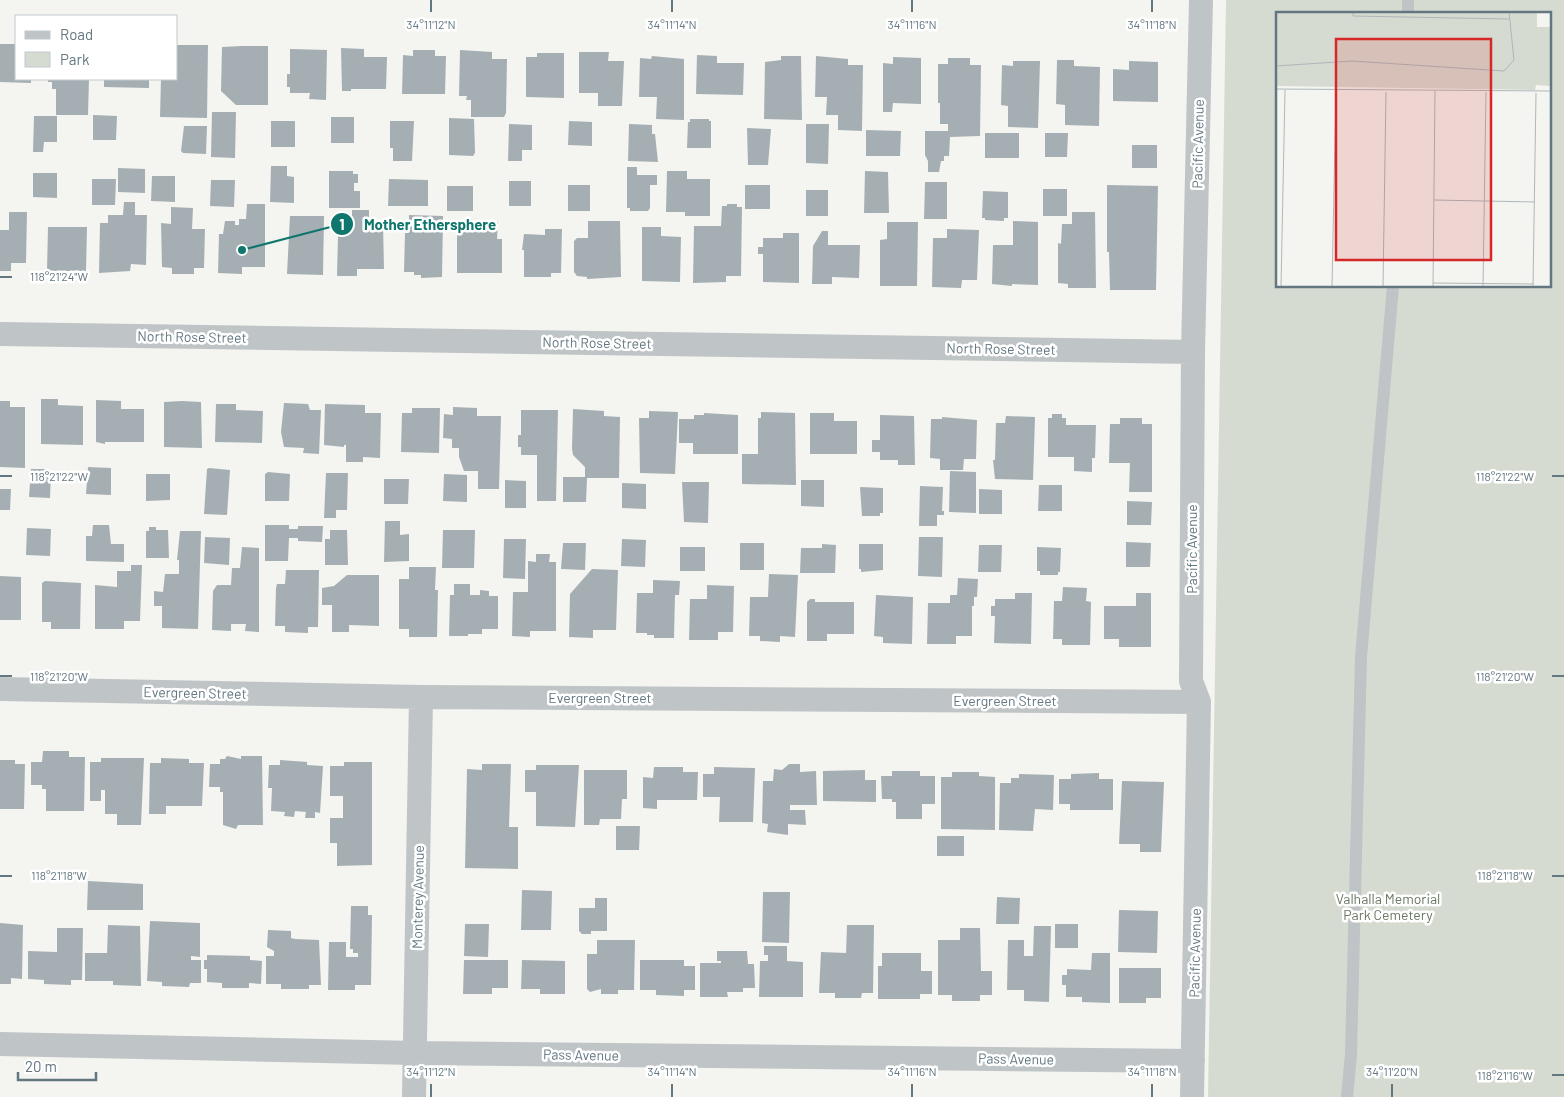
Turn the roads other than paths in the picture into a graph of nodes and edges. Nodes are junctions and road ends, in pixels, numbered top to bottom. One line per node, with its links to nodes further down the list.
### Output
1 (1201, 0): 4 (street, Pacific Avenue)
2 (1392, 288): 13 (lane)
3 (0, 334): 4 (street, North Rose Street)
4 (1193, 352): 7 (street, Pacific Avenue)
5 (0, 689): 6 (street, Evergreen Street)
6 (421, 697): 7 (street, Evergreen Street); 9 (street, Monterey Avenue)
7 (1199, 702): 10 (street, Pacific Avenue)
8 (0, 1044): 9 (street, Pass Avenue)
9 (416, 1053): 10 (street, Pass Avenue); 11 (street, Monterey Avenue)
10 (1193, 1061): 12 (street, Pacific Avenue)
11 (414, 1097)
12 (1192, 1097)
13 (1348, 1097)

